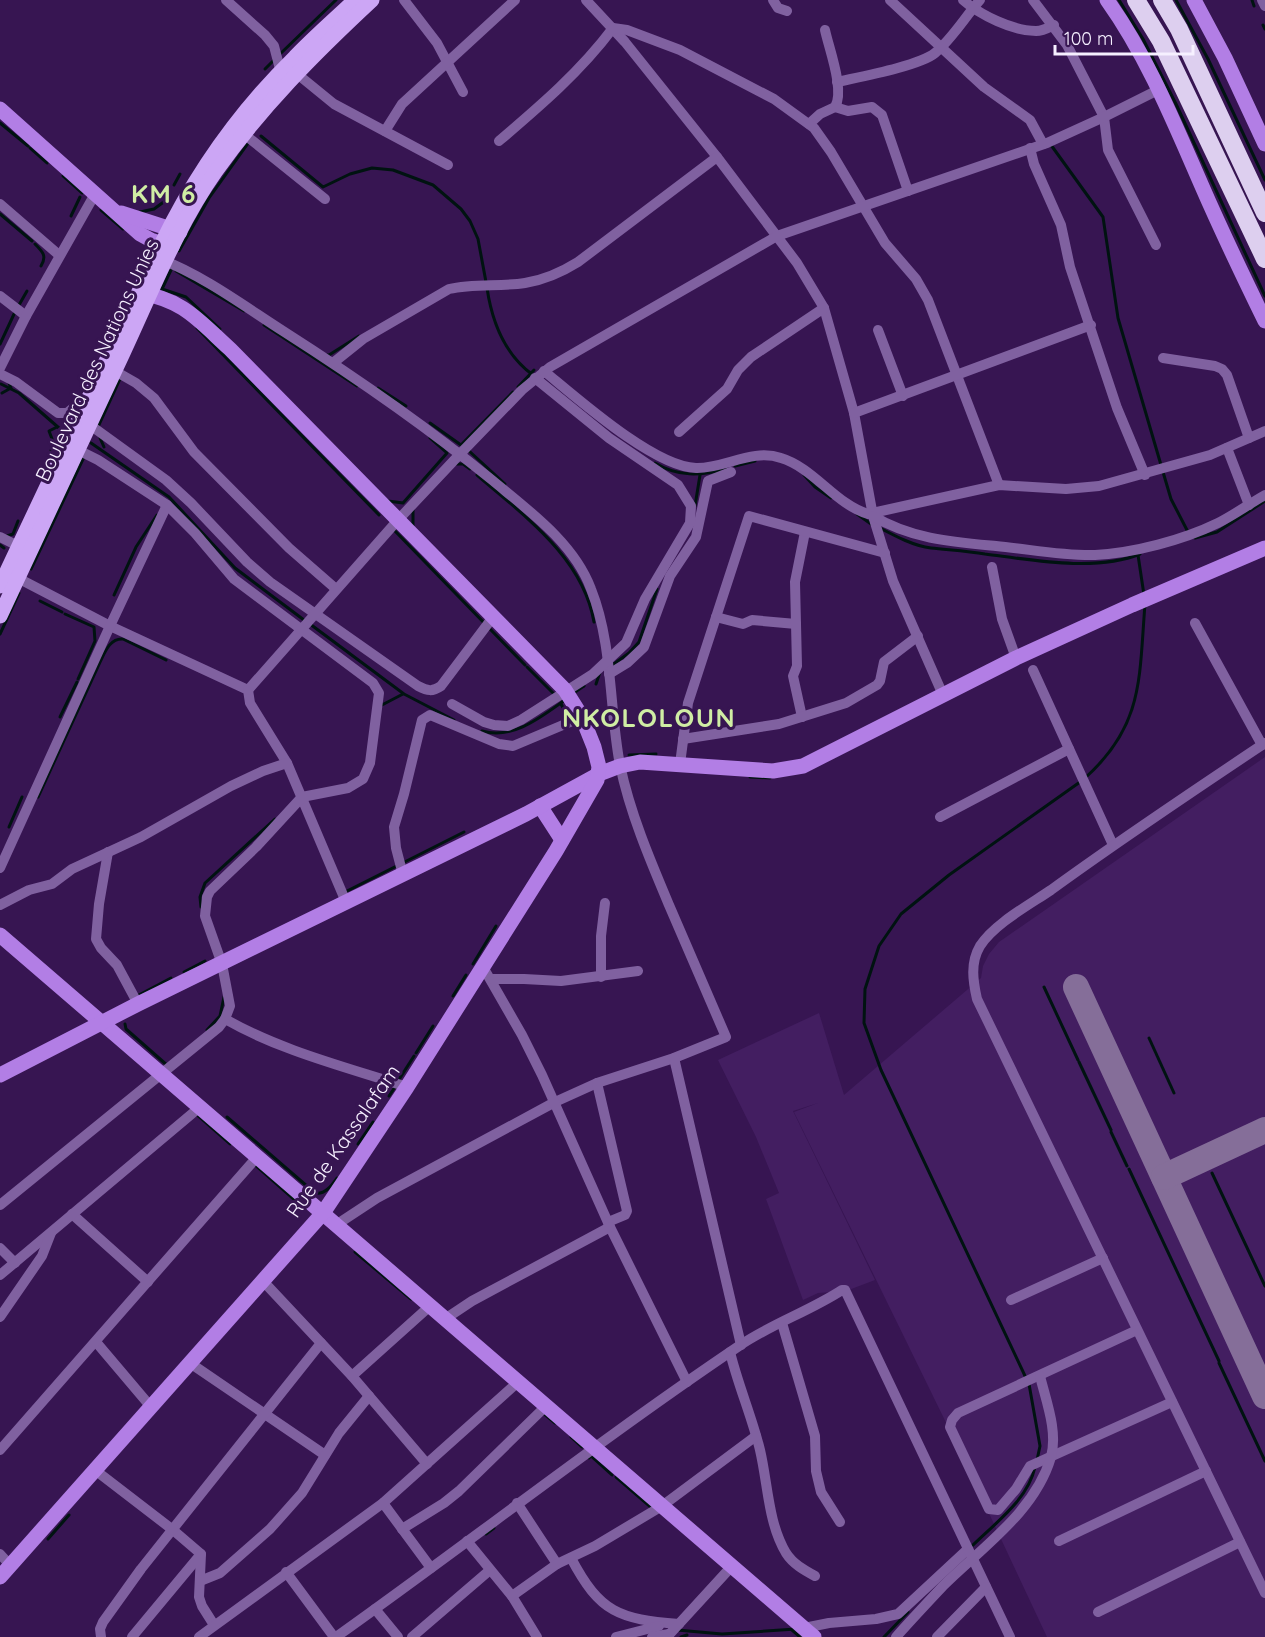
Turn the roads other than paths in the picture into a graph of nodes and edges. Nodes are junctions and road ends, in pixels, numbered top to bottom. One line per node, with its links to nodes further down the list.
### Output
1 (226, 0): 24 (street)
2 (355, 0): 24 (main road, Boulevard des Nations Unies)
3 (372, 0): 24 (main road, Boulevard des Nations Unies)
4 (404, 0): 23 (street)
5 (515, 0): 23 (street)
6 (586, 0): 20 (street)
7 (773, 0): 18 (street)
8 (890, 0): 22 (street)
9 (963, 0): 16 (street)
10 (1033, 0): 19 (street)
11 (1107, 0): 26 (street)
12 (1136, 0): 52 (highway)
13 (1162, 0): 46 (highway)
14 (1194, 0): 36 (street)
15 (1262, 0): 17 (street)
16 (976, 4): 19 (street); 22 (street)
17 (1265, 6)
18 (787, 11)
19 (1054, 26): 30 (street)
20 (613, 28): 31 (street); 34 (street); 38 (street)
21 (825, 30): 25 (street)
22 (940, 47): 25 (street); 35 (street)
23 (449, 63): 27 (street); 32 (street)
24 (288, 73): 32 (street); 33 (main road, Boulevard des Nations Unies); 47 (main road, Boulevard des Nations Unies)
25 (837, 82): 28 (street)
26 (1160, 89): 30 (street); 57 (street)
27 (463, 92)
28 (836, 107): 31 (street); 40 (street)
29 (0, 109): 41 (street)
30 (1104, 117): 35 (street); 49 (street)
31 (809, 124): 44 (street)
32 (385, 131): 39 (street)
33 (244, 134): 42 (street); 47 (main road, Boulevard des Nations Unies)
34 (499, 141)
35 (1045, 144): 37 (street)
36 (1265, 144)
37 (1030, 148): 40 (street); 58 (street)
38 (717, 157): 48 (street); 61 (street)
39 (448, 165)
40 (908, 191): 44 (street)
41 (94, 194): 45 (street); 51 (street)
42 (325, 199)
43 (0, 204): 51 (street)
44 (864, 207): 48 (street); 66 (street)
45 (116, 210): 47 (street); 50 (street)
46 (1265, 213)
47 (175, 230): 50 (main road, Boulevard des Nations Unies)
48 (777, 236): 55 (street); 65 (street)
49 (1156, 244)
50 (164, 252): 53 (main road, Boulevard des Nations Unies); 61 (street)
51 (59, 255): 56 (street)
52 (1265, 259)
53 (144, 293): 63 (main road, Boulevard des Nations Unies); 69 (main road, Boulevard des Nations Unies); 83 (street)
54 (0, 296): 56 (street)
55 (824, 308): 68 (street); 71 (street)
56 (26, 316): 62 (street)
57 (1265, 321)
58 (1091, 325): 66 (street); 77 (street)
59 (878, 330): 67 (street)
60 (1163, 358): 72 (street)
61 (333, 363): 75 (street)
62 (0, 368)
63 (115, 371): 69 (main road, Boulevard des Nations Unies); 91 (street)
64 (0, 374): 69 (street)
65 (540, 375): 75 (street); 82 (street); 103 (street)
66 (956, 376): 67 (street); 78 (street)
67 (903, 396): 68 (street)
68 (854, 413): 82 (street)
69 (86, 418): 74 (main road, Boulevard des Nations Unies); 87 (main road, Boulevard des Nations Unies); 92 (street)
70 (1265, 431): 72 (street)
71 (679, 432)
72 (1249, 438): 73 (street)
73 (1227, 448): 77 (street); 81 (street)
74 (78, 450): 80 (street); 87 (main road, Boulevard des Nations Unies)
75 (460, 454): 83 (street); 103 (street)
76 (731, 472): 103 (street)
77 (1155, 472): 78 (street)
78 (999, 485): 82 (street)
79 (1265, 495): 81 (street)
80 (168, 505): 98 (street); 99 (street)
81 (1249, 505): 82 (street)
82 (873, 516): 88 (street)
83 (398, 520): 91 (street); 94 (street)
84 (805, 532): 88 (street); 95 (street); 97 (street)
85 (0, 537): 87 (street)
86 (1265, 548): 101 (street)
87 (24, 549): 90 (main road, Boulevard des Nations Unies)
88 (885, 553): 100 (street)
89 (992, 567): 101 (street)
90 (8, 579): 93 (main road, Boulevard des Nations Unies); 98 (street)
91 (336, 590): 92 (street)
92 (315, 614): 94 (street); 99 (street)
93 (0, 616)
94 (493, 617): 106 (street)
95 (716, 617): 97 (street); 110 (street)
96 (1195, 623): 111 (street)
97 (796, 624): 109 (street)
98 (110, 626): 104 (street); 123 (street)
99 (301, 629): 104 (street); 117 (street)
100 (918, 636): 105 (street); 109 (street)
101 (1016, 658): 105 (street)
102 (1033, 670): 112 (street)
103 (608, 671): 106 (street); 115 (street)
104 (248, 690): 113 (street)
105 (943, 695): 114 (street)
106 (569, 696): 107 (street); 108 (street)
107 (452, 704)
108 (582, 717): 116 (street); 124 (street)
109 (802, 717): 110 (street)
110 (683, 739): 114 (street)
111 (1264, 744): 121 (street)
112 (1069, 749): 119 (street); 121 (street)
113 (287, 763): 117 (street); 122 (street)
114 (680, 765): 115 (street)
115 (620, 766): 116 (street); 136 (street)
116 (599, 774): 118 (street); 120 (street, Rue de Kassalafam)
117 (302, 797): 125 (street); 129 (street)
118 (540, 806): 120 (street); 124 (street)
119 (940, 817)
120 (562, 840): 131 (street, Rue de Kassalafam)
121 (1113, 845): 151 (street)
122 (108, 852): 127 (street); 133 (street)
123 (0, 868)
124 (403, 874): 125 (street)
125 (346, 902): 129 (street)
126 (604, 903): 132 (street)
127 (0, 905)
128 (0, 935): 135 (street)
129 (222, 964): 133 (street); 134 (street)
130 (638, 971): 132 (street)
131 (487, 973): 132 (street); 140 (street, Rue de Kassalafam); 141 (street)
132 (601, 977)
133 (138, 1004): 135 (street)
134 (225, 1018): 137 (street); 140 (street)
135 (102, 1023): 137 (street); 138 (street)
136 (674, 1058): 139 (street); 164 (street)
137 (161, 1074): 142 (street); 144 (street)
138 (0, 1075)
139 (597, 1083): 141 (street); 148 (street)
140 (407, 1087): 145 (street, Rue de Kassalafam)
141 (555, 1102): 147 (street); 148 (street)
142 (200, 1107): 143 (street); 146 (street)
143 (257, 1156): 145 (street); 155 (street)
144 (0, 1205)
145 (323, 1213): 147 (street); 154 (street, Rue de Kassalafam)
146 (72, 1214): 149 (street); 155 (street)
147 (336, 1225): 157 (street)
148 (609, 1225): 159 (street); 170 (street)
149 (51, 1232): 152 (street); 158 (street)
150 (0, 1248): 152 (street)
151 (1103, 1258): 156 (street); 161 (street)
152 (15, 1263): 153 (street)
153 (0, 1275)
154 (263, 1281): 163 (street); 166 (street, Rue de Kassalafam)
155 (148, 1282): 162 (street)
156 (1011, 1300)
157 (430, 1306): 159 (street); 167 (street)
158 (0, 1317)
159 (445, 1319): 169 (street)
160 (782, 1323): 164 (street); 187 (street); 194 (street)
161 (1137, 1330): 168 (street); 172 (street)
162 (96, 1342): 174 (street); 178 (street)
163 (321, 1343): 167 (street); 175 (street)
164 (741, 1345): 165 (street)
165 (730, 1352): 170 (street); 176 (street)
166 (190, 1363): 174 (street, Rue de Kassalafam); 175 (street)
167 (352, 1376): 171 (street)
168 (1038, 1377): 180 (street); 180 (street)
169 (518, 1382): 173 (street); 181 (street)
170 (687, 1382): 177 (street)
171 (369, 1396): 179 (street); 181 (street)
172 (1172, 1402): 180 (street); 183 (street)
173 (546, 1406): 177 (street); 188 (street)
174 (151, 1407): 182 (street, Rue de Kassalafam)
175 (265, 1414): 179 (street); 189 (street)
176 (756, 1436): 186 (street); 202 (street)
177 (594, 1447): 185 (street); 186 (street)
178 (0, 1449)
179 (325, 1455): 204 (street)
180 (1049, 1457): 194 (street)
181 (427, 1464): 184 (street)
182 (95, 1470): 189 (street); 196 (street, Rue de Kassalafam)
183 (1206, 1471): 191 (street); 192 (street)
184 (383, 1503): 188 (street); 201 (street)
185 (517, 1503): 190 (street); 197 (street)
186 (662, 1506): 195 (street); 198 (street)
187 (840, 1522)
188 (402, 1528): 199 (street)
189 (173, 1530): 193 (street); 214 (street)
190 (466, 1541): 199 (street); 200 (street)
191 (1059, 1541)
192 (1240, 1542): 206 (street); 209 (street)
193 (201, 1554): 204 (street); 215 (street)
194 (971, 1554): 205 (street); 212 (street); 222 (street)
195 (571, 1558): 197 (street); 211 (street)
196 (5, 1559): 203 (street, Rue de Kassalafam)
197 (556, 1564): 207 (street)
198 (732, 1566): 211 (street); 212 (street)
199 (431, 1568): 208 (street)
200 (490, 1570): 207 (street); 218 (street)
201 (286, 1572): 210 (street); 216 (street)
202 (815, 1576)
203 (0, 1577)
204 (200, 1581): 210 (street)
205 (986, 1587): 223 (street); 224 (street)
206 (1265, 1593)
207 (512, 1596): 219 (street)
208 (375, 1609): 216 (street); 217 (street)
209 (1098, 1612)
210 (214, 1625): 213 (street)
211 (671, 1630): 220 (street); 221 (street)
212 (809, 1633)
213 (204, 1635)
214 (101, 1637)
215 (132, 1637)
216 (335, 1637)
217 (397, 1637)
218 (412, 1637)
219 (537, 1637)
220 (616, 1637)
221 (652, 1637)
222 (896, 1637)
223 (937, 1637)
224 (1009, 1637)

